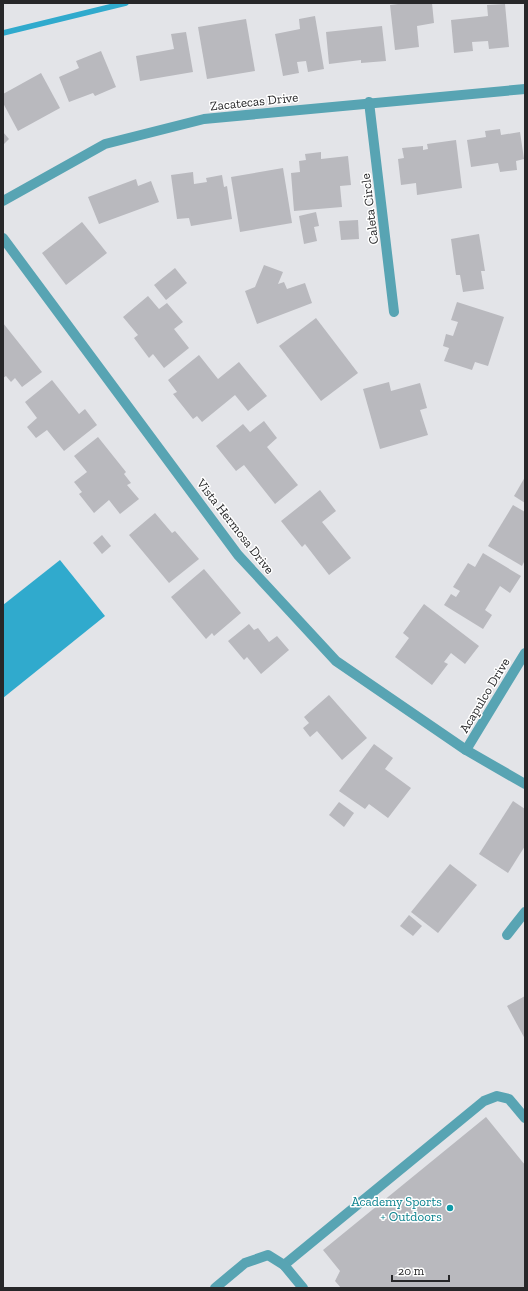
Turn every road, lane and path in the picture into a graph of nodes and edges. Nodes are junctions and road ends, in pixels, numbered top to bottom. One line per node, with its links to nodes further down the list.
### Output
1 (525, 89): 2 (street, Zacatecas Drive)
2 (369, 102): 3 (street, Zacatecas Drive); 5 (street, Caleta Circle)
3 (3, 201)
4 (3, 238): 7 (street, Vista Hermosa Drive)
5 (394, 312)
6 (525, 653): 7 (street, Acapulco Drive)
7 (466, 750): 8 (street, Vista Hermosa Drive)
8 (525, 784)
9 (525, 912): 10 (street)
10 (507, 935)
11 (525, 1118): 12 (street)
12 (284, 1265): 13 (street); 14 (street)
13 (215, 1288)
14 (303, 1288)

